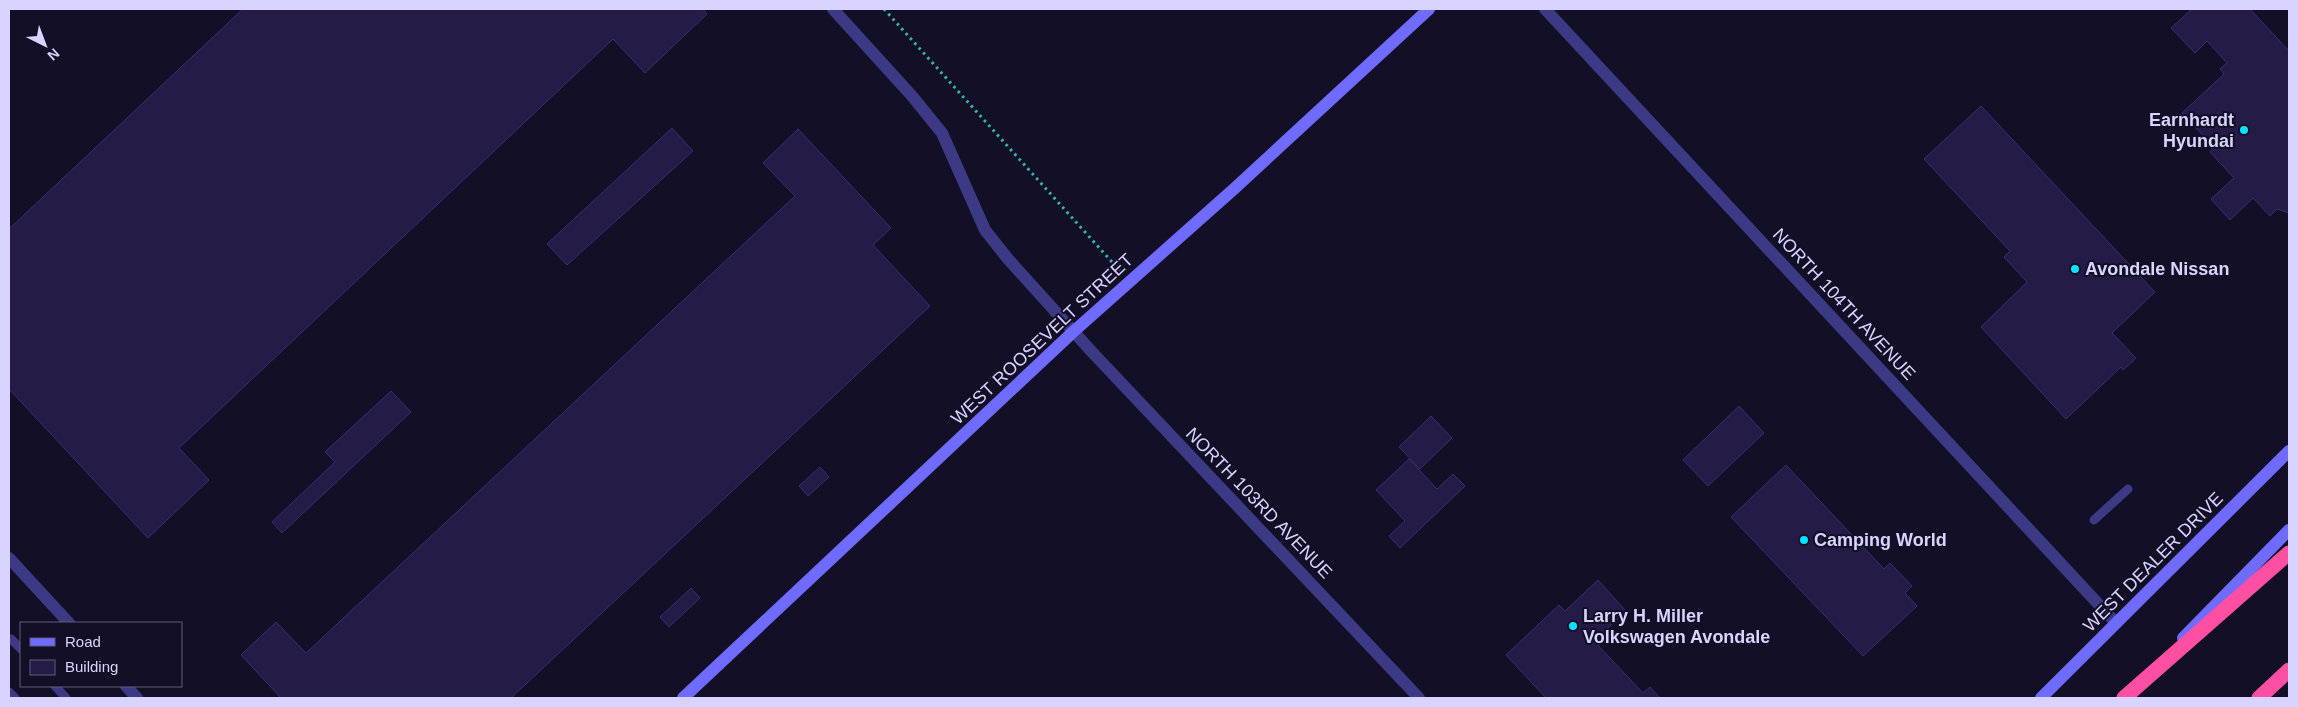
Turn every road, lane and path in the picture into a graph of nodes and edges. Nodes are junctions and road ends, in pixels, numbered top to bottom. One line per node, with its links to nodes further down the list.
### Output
1 (832, 9): 6 (street, NORTH 103RD AVENUE)
2 (884, 9): 5 (path)
3 (1429, 9): 5 (street, WEST ROOSEVELT STREET)
4 (1545, 9): 14 (street, NORTH 104TH AVENUE)
5 (1130, 281): 6 (street, WEST ROOSEVELT STREET)
6 (1074, 332): 24 (street, WEST ROOSEVELT STREET); 25 (street, NORTH 103RD AVENUE)
7 (2289, 451): 14 (street, WEST DEALER DRIVE)
8 (2128, 489): 9 (lane)
9 (2094, 520)
10 (2289, 530): 27 (street)
11 (2289, 553): 27 (highway)
12 (9, 558): 13 (street)
13 (68, 622)
14 (2116, 623): 26 (street, WEST DEALER DRIVE)
15 (11, 639): 16 (lane)
16 (20, 648)
17 (2289, 670): 28 (highway)
18 (56, 687): 22 (lane)
19 (127, 687): 23 (street)
20 (9, 692): 21 (lane)
21 (14, 698)
22 (66, 698)
23 (137, 698)
24 (683, 698)
25 (1420, 698)
26 (2040, 698)
27 (2124, 698)
28 (2260, 698)

